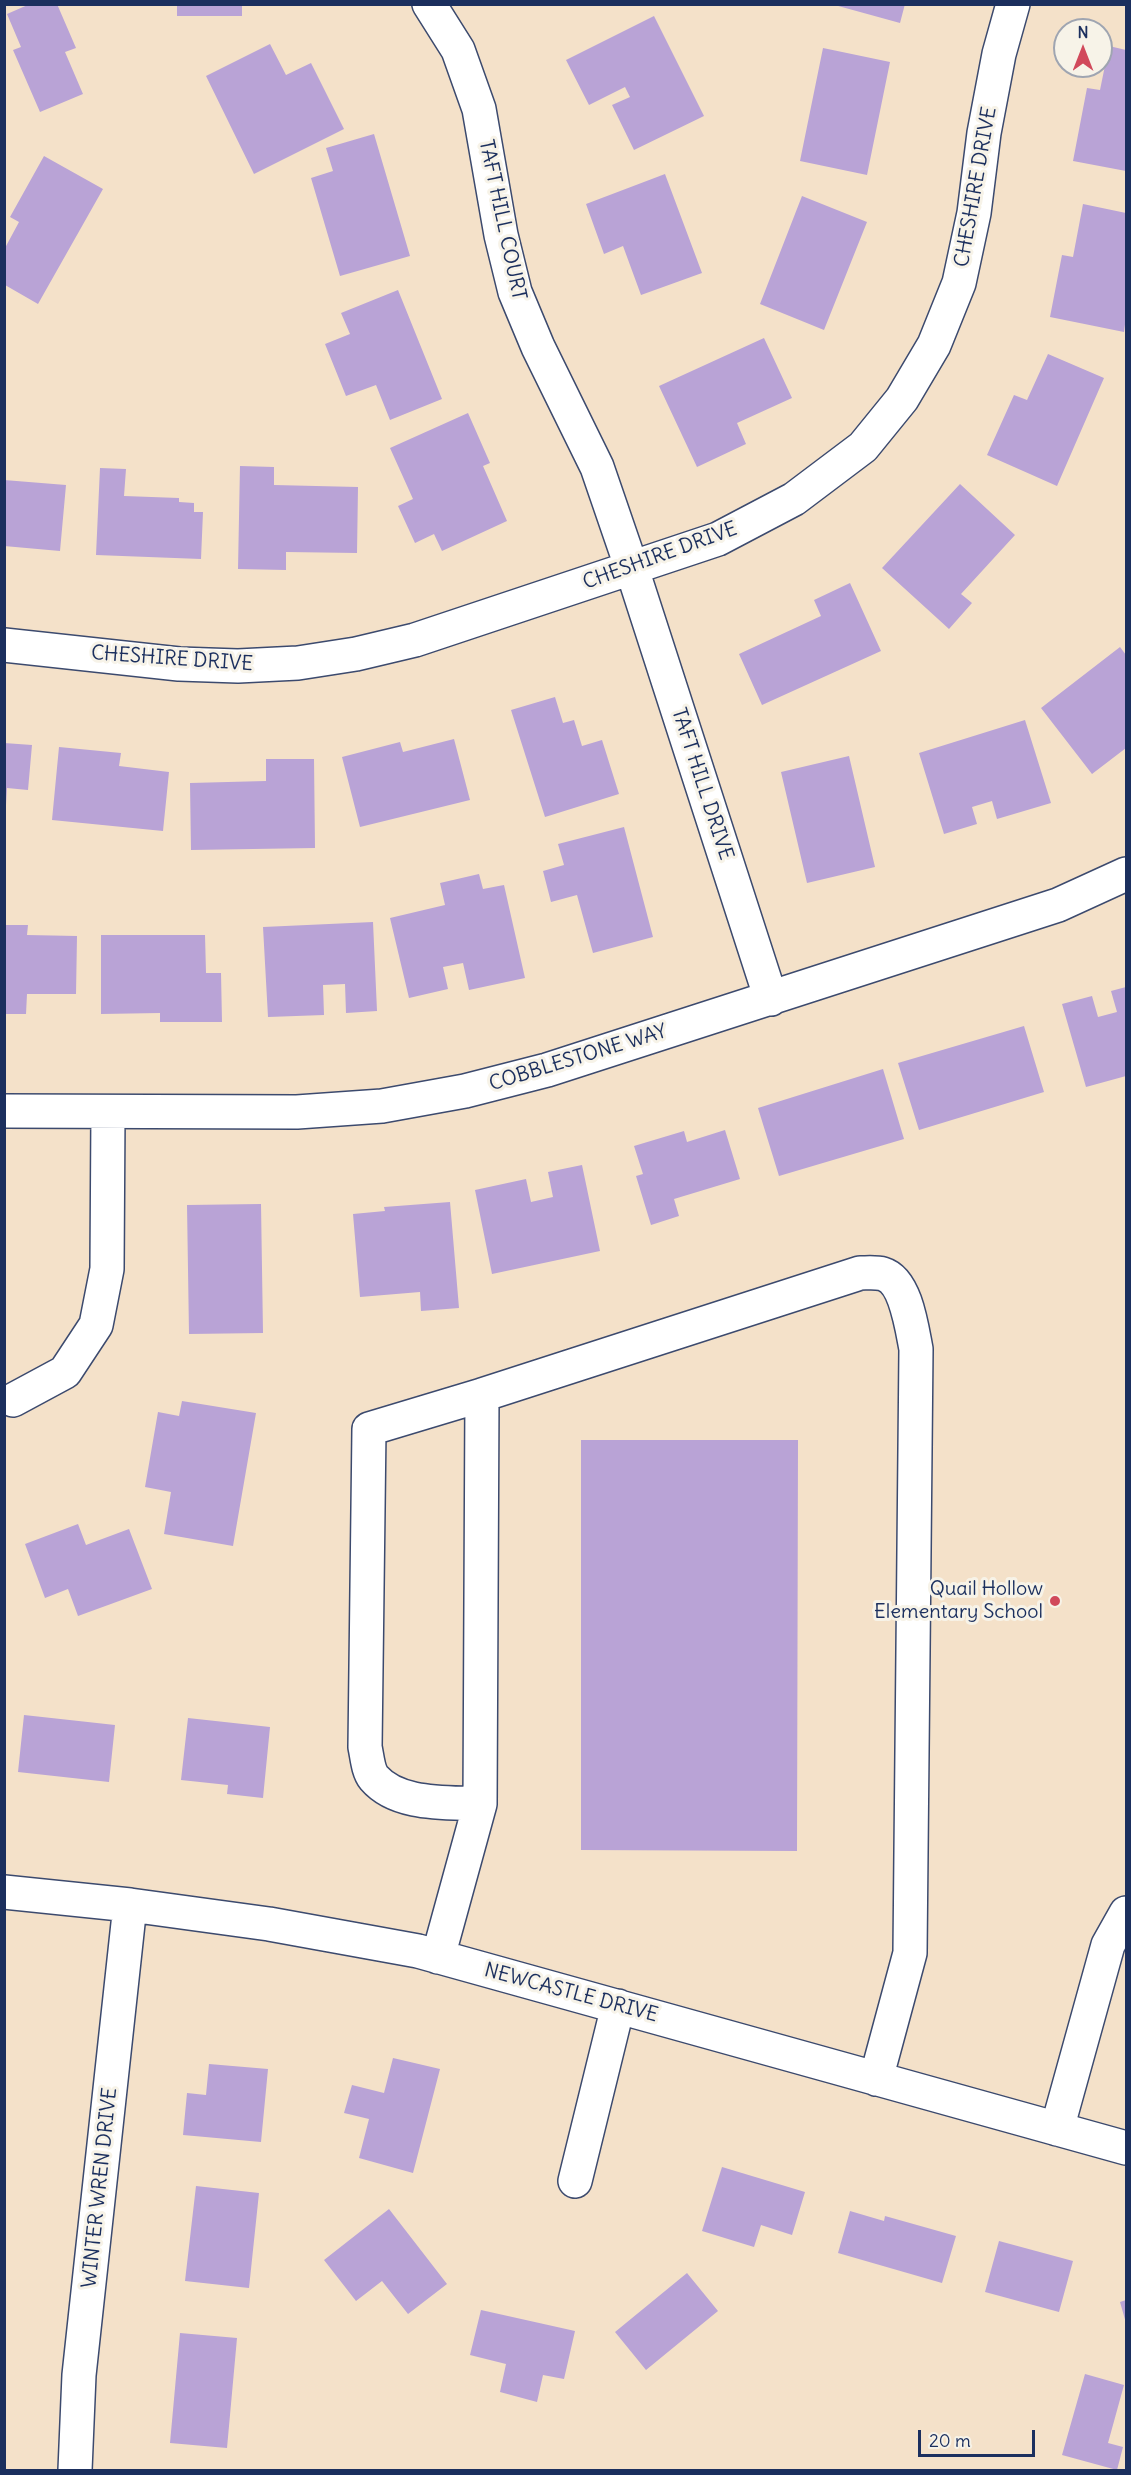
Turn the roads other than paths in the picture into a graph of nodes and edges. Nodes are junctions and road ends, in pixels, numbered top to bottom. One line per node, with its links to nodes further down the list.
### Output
1 (429, 4): 3 (street, TAFT HILL COURT)
2 (1013, 4): 3 (street, CHESHIRE DRIVE)
3 (632, 569): 4 (street, CHESHIRE DRIVE); 6 (street, TAFT HILL DRIVE)
4 (4, 645)
5 (1126, 874): 6 (street, COBBLESTONE WAY)
6 (771, 999): 8 (street, COBBLESTONE WAY)
7 (4, 1111): 8 (street, COBBLESTONE WAY)
8 (108, 1112): 10 (street)
9 (482, 1395): 11 (street); 11 (street); 17 (street)
10 (13, 1400)
11 (480, 1804): 15 (street)
12 (4, 1892): 13 (street, NEWCASTLE DRIVE)
13 (130, 1905): 15 (street, NEWCASTLE DRIVE); 21 (street, WINTER WREN DRIVE)
14 (1126, 1913): 18 (street)
15 (438, 1957): 16 (street, NEWCASTLE DRIVE)
16 (618, 2006): 17 (street, NEWCASTLE DRIVE); 20 (street)
17 (876, 2079): 18 (street, NEWCASTLE DRIVE)
18 (1057, 2129): 19 (street, NEWCASTLE DRIVE)
19 (1126, 2148)
20 (575, 2181)
21 (75, 2470)

